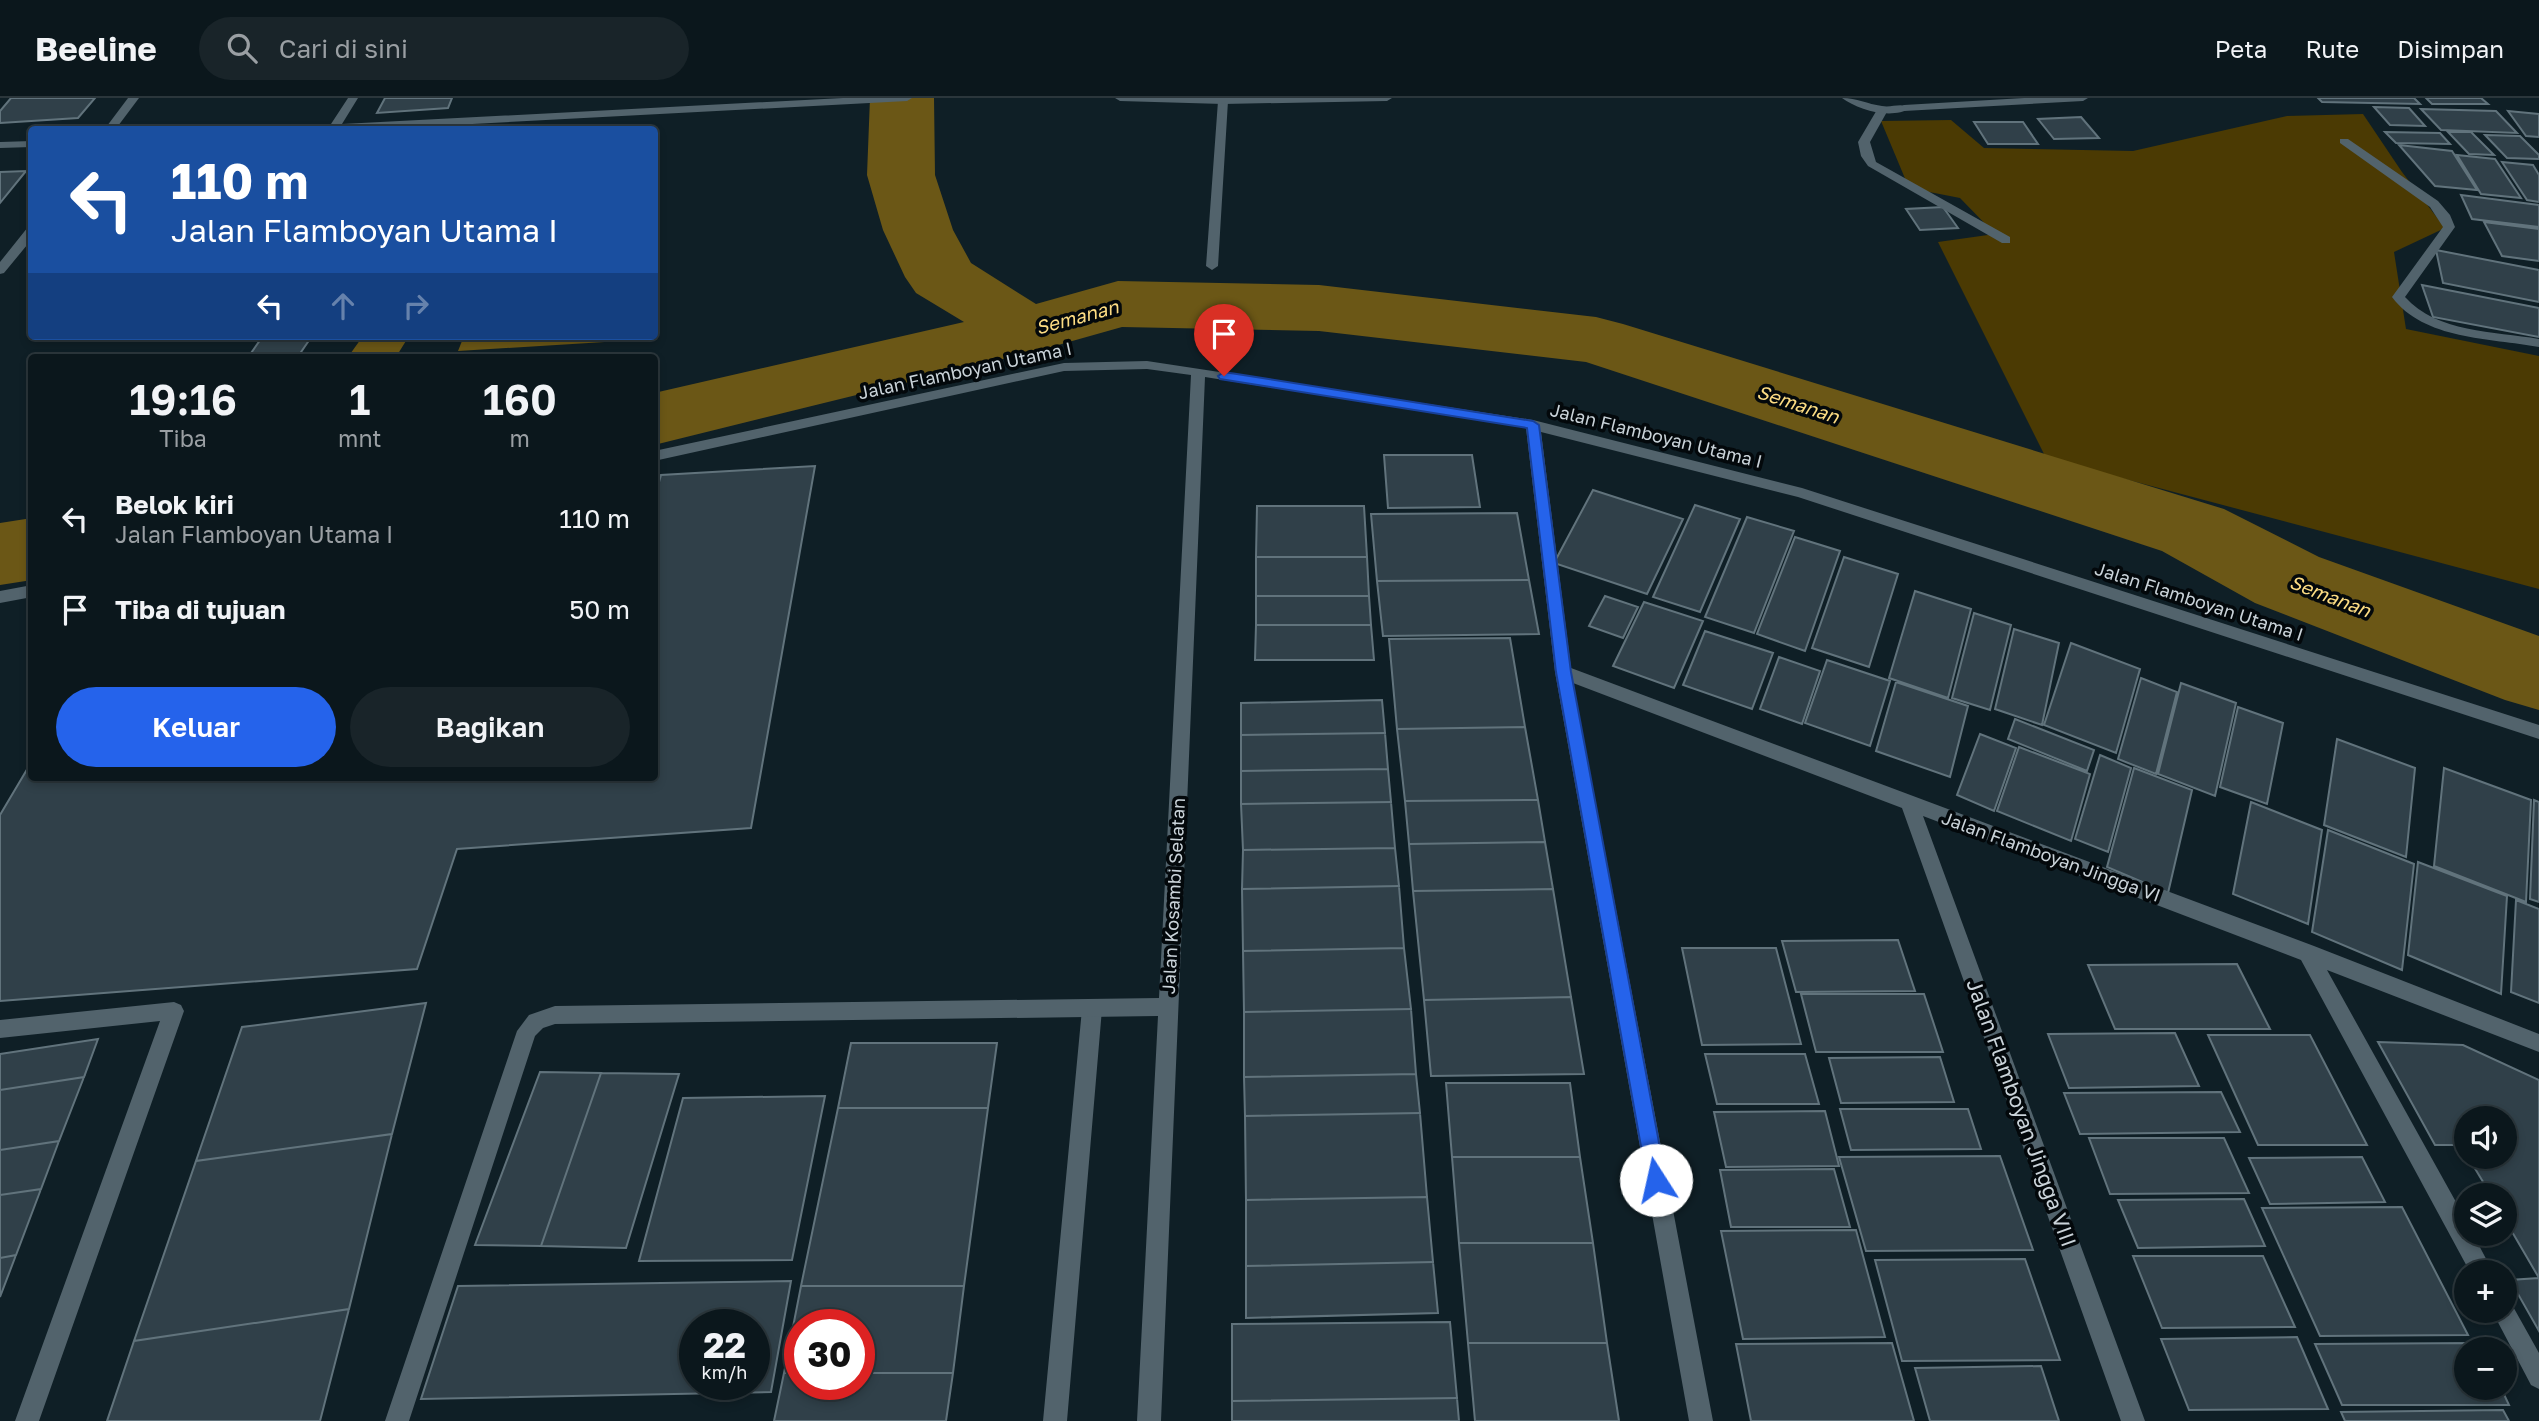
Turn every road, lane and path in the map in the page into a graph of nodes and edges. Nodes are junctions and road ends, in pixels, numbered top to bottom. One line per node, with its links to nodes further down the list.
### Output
1 (134, 98): 12 (street)
2 (353, 98): 13 (street)
3 (907, 98): 9 (street)
4 (1121, 98): 10 (street)
5 (1387, 98): 10 (street)
6 (1847, 98): 11 (street)
7 (2083, 98): 11 (street)
8 (843, 99): 9 (street); 13 (street)
9 (865, 100)
10 (1223, 101): 19 (street)
11 (1882, 110): 18 (street)
12 (112, 126)
13 (335, 126)
14 (2344, 141): 21 (street)
15 (28, 144): 16 (street)
16 (0, 145)
17 (28, 235): 20 (street)
18 (2007, 240)
19 (1212, 266)
20 (0, 270)
21 (2539, 342)
22 (1198, 372): 23 (street, Jalan Flamboyan Utama I); 24 (street, Jalan Flamboyan Utama I); 31 (street, Jalan Kosambi Selatan)
23 (1533, 425): 27 (street); 28 (street, Jalan Flamboyan Utama I)
24 (658, 455)
25 (28, 592): 26 (street)
26 (0, 597)
27 (1563, 672): 29 (street, Jalan Flamboyan Jingga VI); 42 (street)
28 (2539, 732)
29 (1910, 805): 30 (street, Jalan Flamboyan Jingga VI); 43 (street, Jalan Flamboyan Jingga VIII)
30 (2307, 952): 34 (street, Jalan Flamboyan Jingga VI); 35 (street)
31 (1168, 1007): 32 (street); 41 (street, Jalan Kosambi Selatan)
32 (1092, 1009): 39 (street); 40 (street)
33 (0, 1029): 38 (street)
34 (2539, 1043)
35 (2475, 1260)
36 (2510, 1323): 37 (street)
37 (2539, 1377)
38 (27, 1421)
39 (397, 1421)
40 (1055, 1421)
41 (1149, 1421)
42 (1700, 1421)
43 (2133, 1421)

